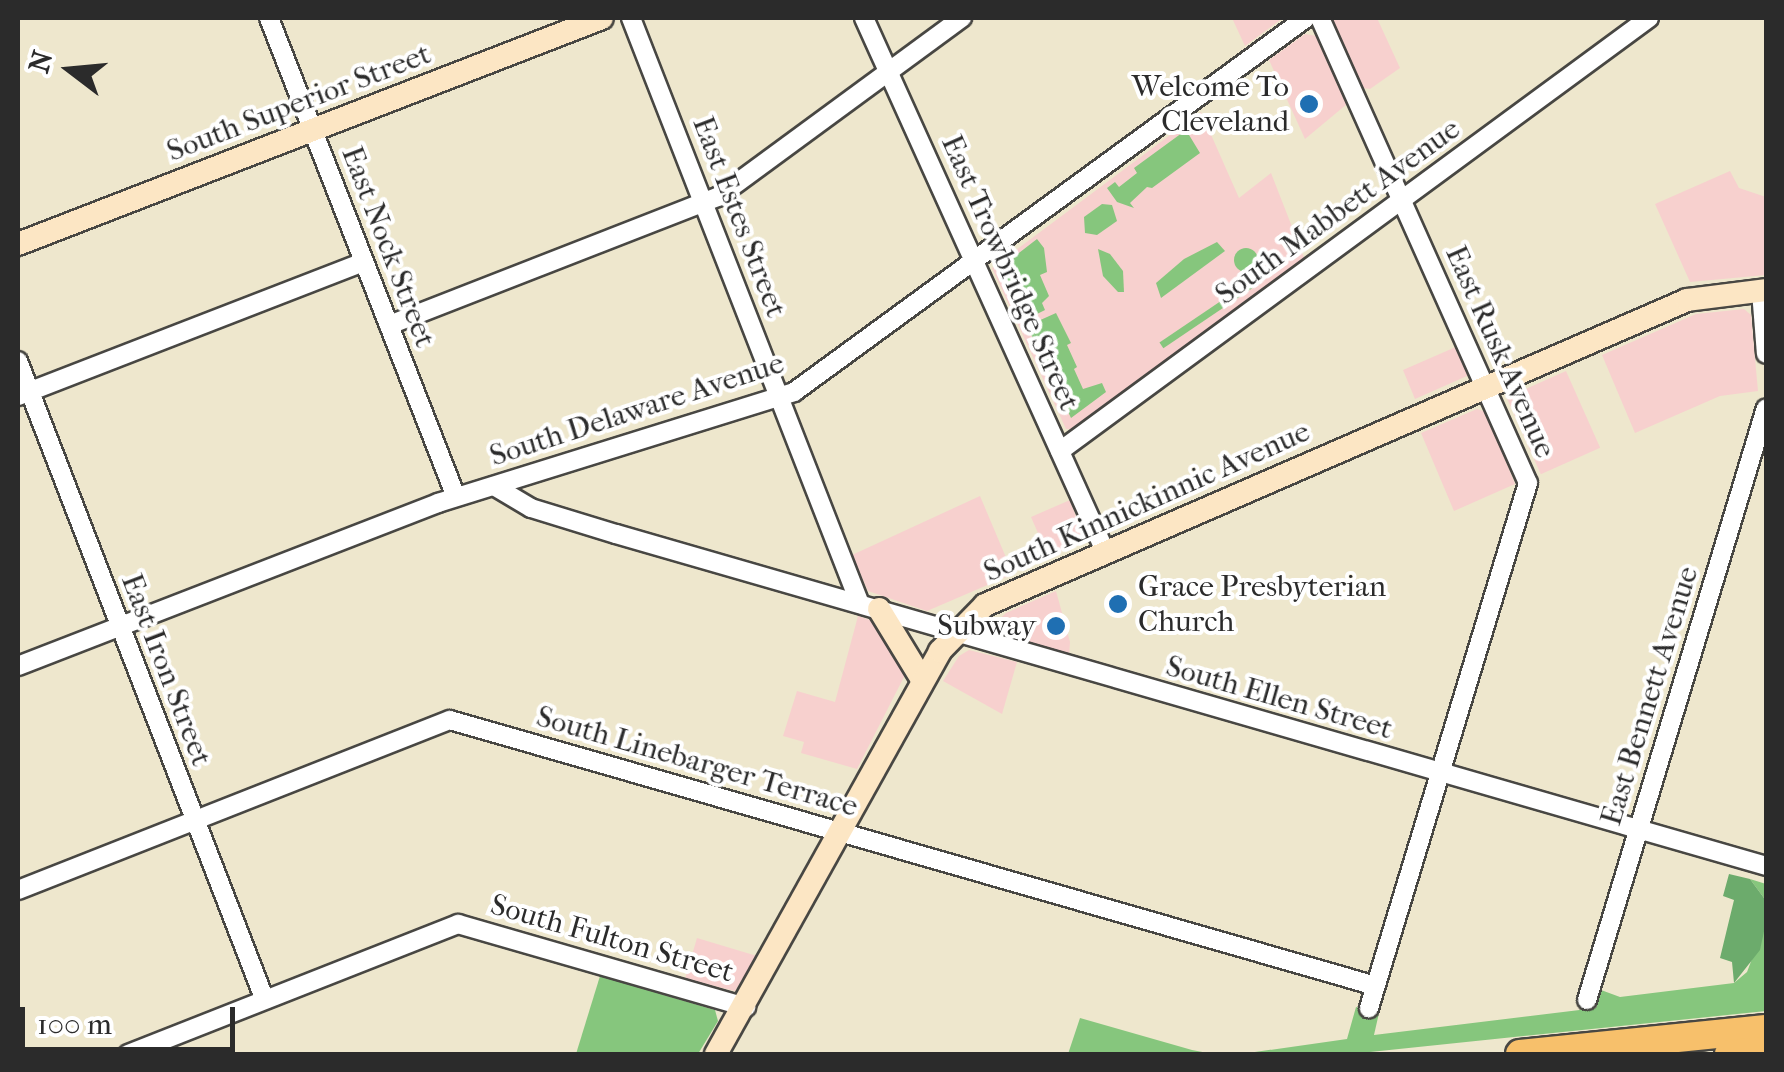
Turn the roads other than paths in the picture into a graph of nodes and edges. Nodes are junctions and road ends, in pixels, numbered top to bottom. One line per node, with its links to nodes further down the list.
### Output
1 (269, 18): 10 (street, East Nock Street)
2 (602, 18): 10 (main road, South Superior Street)
3 (632, 18): 12 (street, East Estes Street)
4 (864, 18): 9 (street, East Trowbridge Street)
5 (962, 18): 9 (street)
6 (1306, 18): 14 (street, South Delaware Avenue)
7 (1320, 18): 11 (street, East Rusk Avenue)
8 (1649, 18): 11 (street, South Mabbett Avenue)
9 (888, 71): 12 (street); 14 (street, East Trowbridge Street)
10 (313, 130): 13 (main road, South Superior Street); 15 (street, East Nock Street)
11 (1402, 199): 20 (street, East Rusk Avenue); 24 (street, South Mabbett Avenue)
12 (704, 203): 17 (street); 22 (street, East Estes Street)
13 (18, 244)
14 (974, 261): 22 (street, South Delaware Avenue); 24 (street, East Trowbridge Street)
15 (364, 262): 17 (street, East Nock Street); 21 (street)
16 (1764, 290): 18 (street); 20 (main road, South Kinnickinnic Avenue)
17 (388, 324): 26 (street, East Nock Street)
18 (1766, 354)
19 (18, 361): 21 (street, East Iron Street)
20 (1488, 387): 27 (main road, South Kinnickinnic Avenue); 33 (street, East Rusk Avenue)
21 (23, 394): 29 (street, East Iron Street)
22 (780, 397): 25 (street, South Delaware Avenue); 28 (street, East Estes Street)
23 (1766, 408): 35 (street, East Bennett Avenue)
24 (1060, 451): 27 (street, East Trowbridge Street)
25 (494, 486): 26 (street, South Delaware Avenue); 28 (street, South Ellen Street)
26 (456, 497): 29 (street, South Delaware Avenue)
27 (1105, 551): 30 (main road, South Kinnickinnic Avenue)
28 (869, 606): 30 (street, South Ellen Street); 32 (main road)
29 (120, 625): 31 (street, South Delaware Avenue); 34 (street, East Iron Street)
30 (955, 633): 32 (main road, South Kinnickinnic Avenue); 33 (street, South Ellen Street)
31 (18, 666)
32 (924, 681): 36 (main road, South Kinnickinnic Avenue)
33 (1440, 772): 35 (street, South Ellen Street); 39 (street, East Rusk Avenue)
34 (194, 818): 36 (street, South Linebarger Terrace); 38 (street, South Linebarger Terrace); 40 (street, East Iron Street)
35 (1638, 829): 37 (street, South Ellen Street); 41 (street, East Bennett Avenue)
36 (843, 833): 39 (street, South Linebarger Terrace); 42 (main road, South Kinnickinnic Avenue)
37 (1766, 866)
38 (18, 890)
39 (1376, 986): 43 (street, East Rusk Avenue)
40 (264, 998): 42 (street, South Fulton Street); 45 (street, South Fulton Street)
41 (1587, 1000)
42 (746, 1007): 46 (main road, South Kinnickinnic Avenue)
43 (1369, 1008)
44 (1751, 1036): 47 (main road)
45 (128, 1054)
46 (716, 1054)
47 (1520, 1054)

